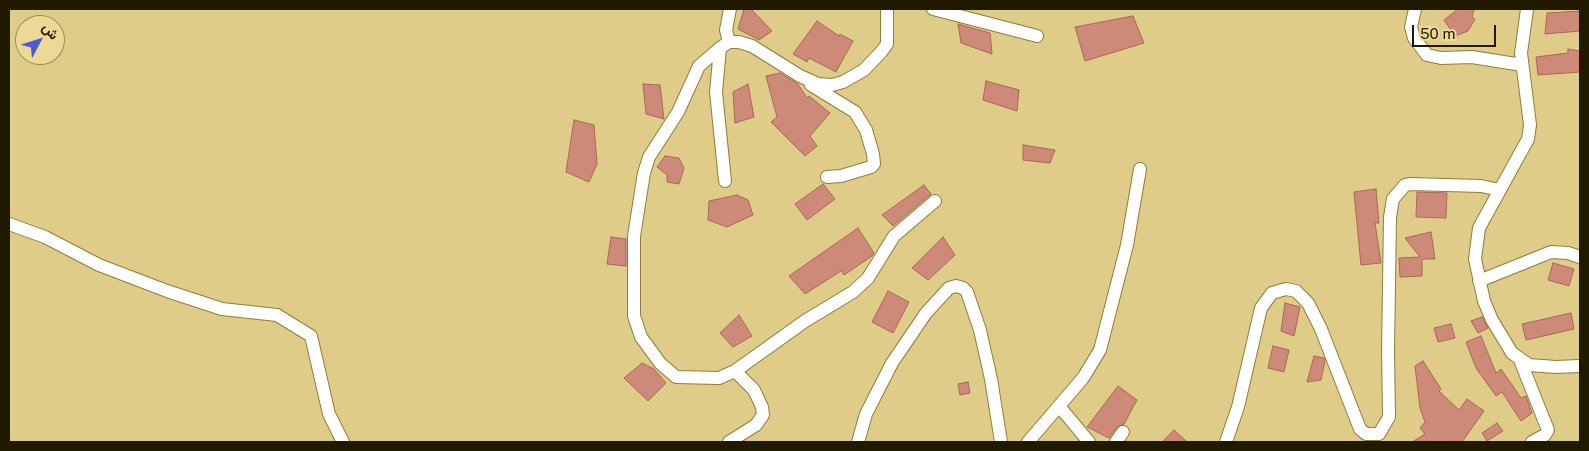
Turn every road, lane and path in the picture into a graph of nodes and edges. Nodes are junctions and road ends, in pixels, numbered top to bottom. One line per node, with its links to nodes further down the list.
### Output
1 (730, 9): 7 (street)
2 (887, 9): 9 (street)
3 (933, 9): 6 (street)
4 (1415, 9): 8 (street)
5 (1527, 9): 8 (street)
6 (1037, 36)
7 (725, 45): 9 (street); 12 (street); 20 (street)
8 (1522, 66): 13 (street)
9 (800, 76): 11 (street)
10 (1140, 169): 21 (street)
11 (827, 177)
12 (725, 180)
13 (1500, 190): 17 (street); 28 (street)
14 (935, 201): 20 (street)
15 (9, 224): 22 (street)
16 (1580, 257): 17 (street)
17 (1479, 281): 18 (street)
18 (1520, 360): 19 (street); 29 (street)
19 (1580, 366)
20 (735, 371): 23 (street)
21 (1059, 406): 26 (street); 27 (street)
22 (343, 442)
23 (729, 442)
24 (858, 442): 25 (street)
25 (1001, 442)
26 (1028, 442)
27 (1089, 442)
28 (1226, 442)
29 (1532, 442)

